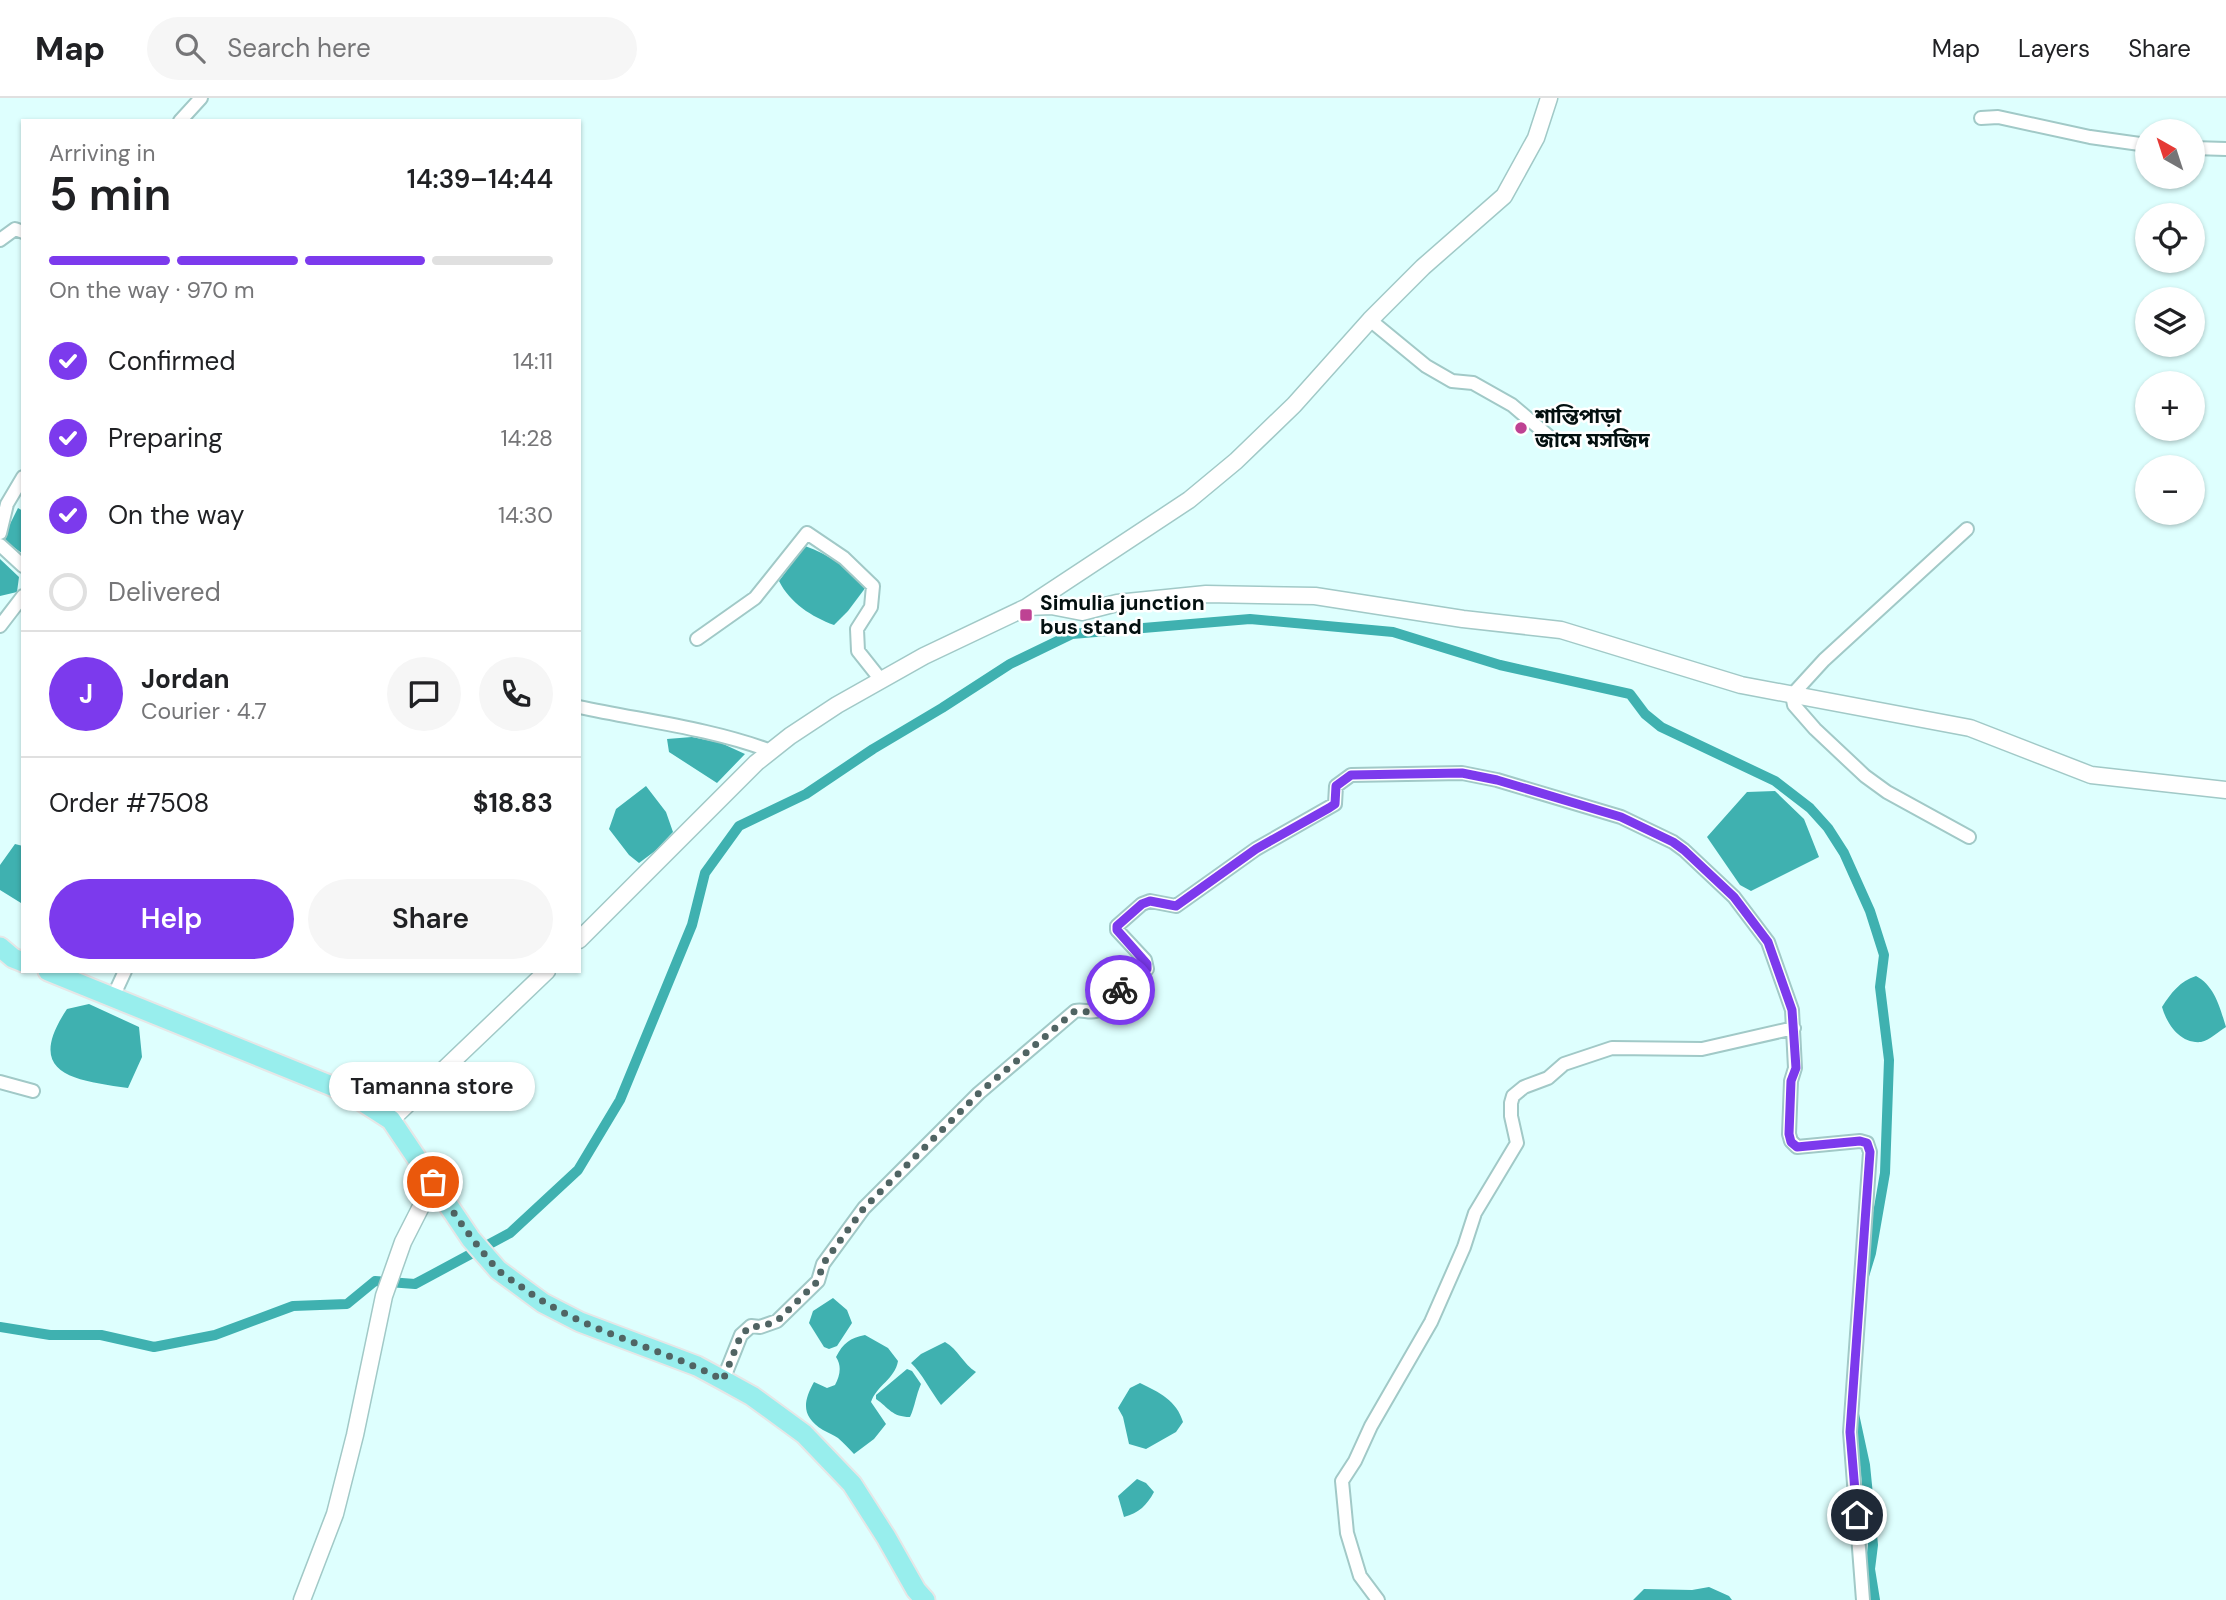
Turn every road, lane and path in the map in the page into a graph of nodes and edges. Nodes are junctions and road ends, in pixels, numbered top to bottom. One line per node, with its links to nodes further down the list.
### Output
1 (201, 98): 4 (street)
2 (1549, 98): 10 (street)
3 (1981, 118): 5 (street)
4 (182, 119)
5 (2135, 143)
6 (2205, 148): 7 (street)
7 (2226, 149)
8 (21, 231): 9 (street)
9 (0, 240)
10 (1370, 320): 11 (street); 18 (street)
11 (1552, 439)
12 (21, 480): 14 (street)
13 (1967, 528): 22 (street)
14 (0, 533)
15 (0, 545): 16 (street)
16 (21, 564)
17 (21, 599): 19 (street)
18 (1027, 607): 21 (street); 22 (street)
19 (0, 626)
20 (697, 639): 21 (street)
21 (881, 680): 24 (street)
22 (1792, 695): 25 (street); 26 (street)
23 (581, 707): 24 (street)
24 (771, 751): 27 (street)
25 (2226, 790)
26 (1969, 837)
27 (581, 938)
28 (0, 947): 29 (main road)
29 (21, 961)
30 (53, 973): 33 (main road)
31 (124, 973): 33 (street)
32 (545, 973): 37 (street)
33 (113, 997): 37 (main road)
34 (1794, 1028): 39 (street); 42 (street); 43 (street)
35 (0, 1082): 36 (street)
36 (33, 1091)
37 (391, 1120): 38 (main road)
38 (433, 1182): 39 (main road); 40 (street)
39 (723, 1380): 41 (main road)
40 (302, 1600)
41 (925, 1600)
42 (1378, 1600)
43 (1863, 1600)

